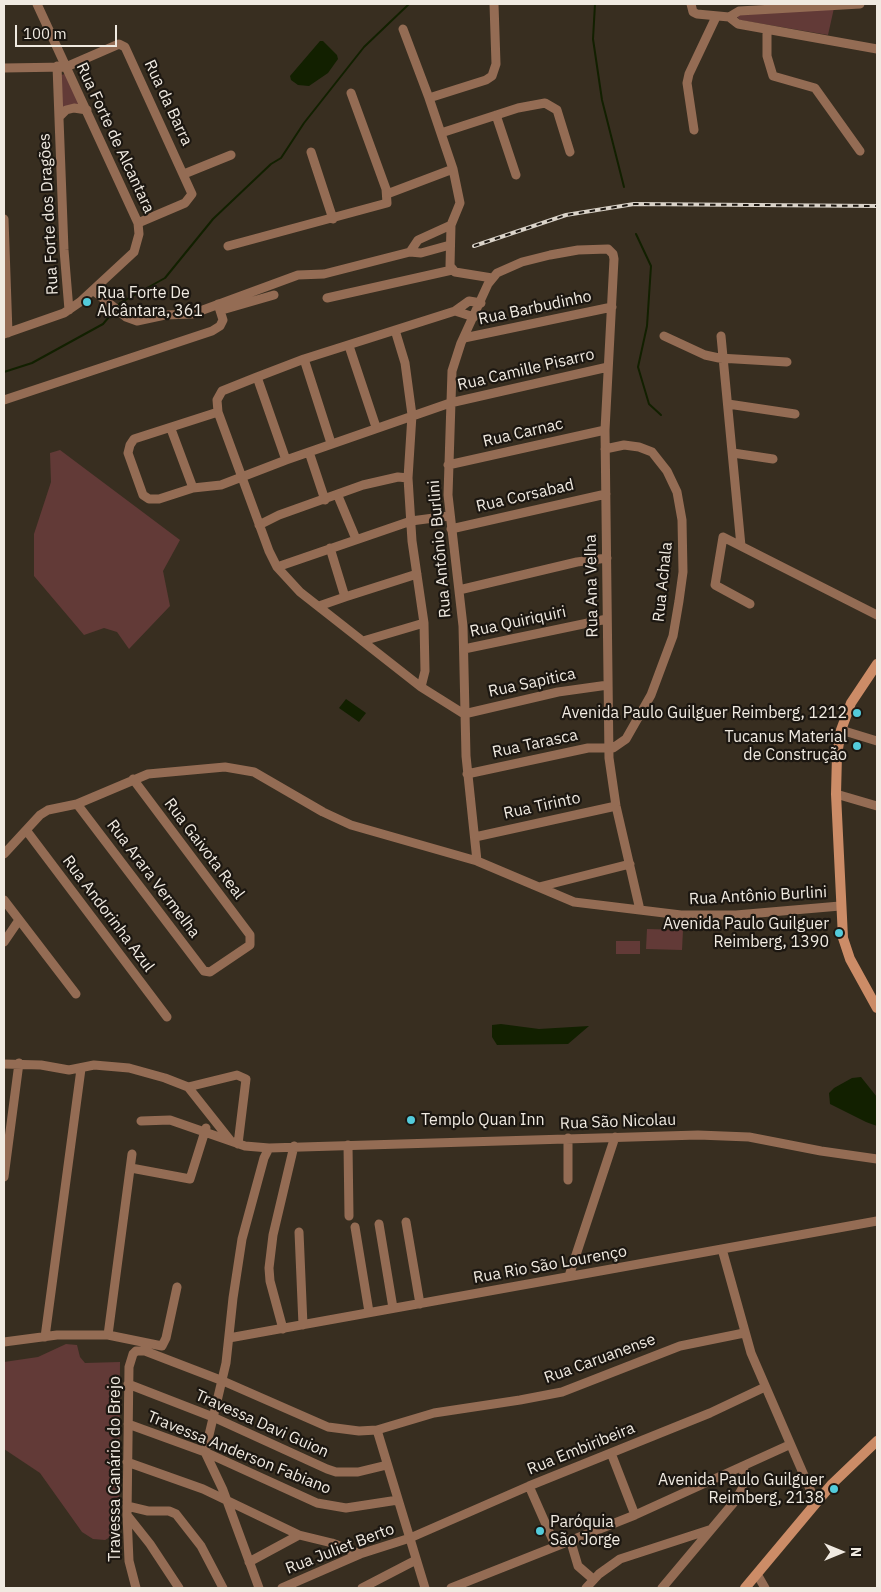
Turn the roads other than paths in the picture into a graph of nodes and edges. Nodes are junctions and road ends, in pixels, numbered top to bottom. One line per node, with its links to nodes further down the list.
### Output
1 (38, 4): 10 (street, Rua Forte de Alcantara)
2 (494, 4): 13 (street)
3 (691, 4): 5 (street)
4 (860, 4): 6 (street)
5 (716, 17): 6 (street); 17 (street)
6 (729, 17): 8 (street)
7 (403, 28): 13 (street)
8 (767, 30): 9 (street); 19 (street)
9 (877, 49)
10 (62, 67): 11 (street); 14 (street, Rua Forte de Alcantara); 16 (street, Rua Forte dos Dragões); 24 (street, Rua da Barra)
11 (4, 68)
12 (351, 93): 26 (street)
13 (429, 98): 18 (street)
14 (87, 110): 16 (street, Rua Forte dos Dragões); 29 (street, Rua Forte de Alcantara)
15 (496, 114): 18 (street); 21 (street); 25 (street)
16 (59, 117): 42 (street, Rua Forte dos Dragões)
17 (694, 130)
18 (441, 132): 23 (street)
19 (860, 151)
20 (311, 152): 27 (street)
21 (570, 152)
22 (231, 154): 24 (street)
23 (453, 169): 26 (street); 30 (street)
24 (184, 174): 29 (street, Rua da Barra)
25 (516, 175)
26 (387, 194): 27 (street)
27 (333, 218): 32 (street)
28 (4, 219): 46 (street)
29 (138, 223): 36 (street, Rua Forte de Alcantara)
30 (452, 225): 31 (street); 33 (street)
31 (450, 245): 33 (street); 34 (street)
32 (228, 246)
33 (410, 252): 40 (street)
34 (452, 270): 35 (street); 38 (street)
35 (492, 278): 39 (street, Rua Antônio Burlini); 41 (street, Rua Ana Velha)
36 (94, 291): 40 (street); 42 (street, Rua Forte de Alcantara)
37 (274, 295): 40 (street)
38 (327, 298)
39 (481, 303): 43 (street); 44 (street, Rua Antônio Burlini)
40 (220, 307): 56 (street)
41 (612, 307): 49 (street, Rua Barbudinho); 54 (street, Rua Ana Velha)
42 (69, 310): 46 (street, Rua Forte de Alcantara)
43 (455, 311): 44 (street); 45 (street)
44 (474, 317): 49 (street, Rua Antônio Burlini)
45 (395, 330): 50 (street); 61 (street)
46 (6, 333)
47 (664, 336): 51 (street)
48 (721, 336): 51 (street)
49 (464, 338): 57 (street, Rua Antônio Burlini)
50 (348, 346): 52 (street); 62 (street)
51 (723, 358): 53 (street); 58 (street)
52 (304, 359): 55 (street); 65 (street)
53 (787, 362)
54 (608, 367): 57 (street, Rua Camille Pisarro); 64 (street, Rua Ana Velha)
55 (257, 377): 59 (street); 70 (street)
56 (4, 400)
57 (450, 403): 61 (street, Rua Camille Pisarro); 71 (street, Rua Antônio Burlini)
58 (728, 404): 60 (street); 68 (street)
59 (218, 412): 63 (street); 72 (street)
60 (795, 414)
61 (412, 415): 62 (street, Rua Camille Pisarro); 73 (street)
62 (376, 427): 65 (street, Rua Camille Pisarro)
63 (170, 429): 74 (street); 74 (street, Rua Camille Pisarro)
64 (605, 430): 66 (street, Rua Ana Velha); 71 (street, Rua Carnac)
65 (331, 444): 67 (street, Rua Camille Pisarro)
66 (605, 449): 75 (street, Rua Ana Velha); 103 (street, Rua Achala)
67 (309, 452): 70 (street, Rua Camille Pisarro); 77 (street)
68 (733, 453): 69 (street); 83 (street)
69 (773, 459)
70 (286, 460): 72 (street, Rua Camille Pisarro)
71 (448, 465): 78 (street, Rua Antônio Burlini)
72 (241, 476): 74 (street, Rua Camille Pisarro); 80 (street)
73 (408, 478): 76 (street); 79 (street)
74 (193, 488)
75 (606, 494): 81 (street, Rua Corsabad); 85 (street, Rua Ana Velha)
76 (338, 496): 77 (street); 82 (street)
77 (325, 500): 80 (street)
78 (449, 516): 79 (street); 81 (street, Rua Antônio Burlini)
79 (410, 520): 82 (street); 87 (street)
80 (259, 525): 86 (street)
81 (451, 529): 88 (street, Rua Antônio Burlini)
82 (356, 539): 84 (street)
83 (741, 546): 90 (street); 92 (street)
84 (330, 548): 86 (street); 89 (street)
85 (607, 558): 88 (street); 93 (street, Rua Ana Velha)
86 (277, 567): 91 (street)
87 (418, 574): 89 (street); 94 (street)
88 (459, 590): 96 (street, Rua Antônio Burlini)
89 (345, 597): 91 (street)
90 (750, 604)
91 (319, 606): 95 (street)
92 (877, 615)
93 (608, 619): 96 (street, Rua Quiriquiri); 98 (street, Rua Ana Velha)
94 (424, 623): 95 (street); 99 (street)
95 (363, 641): 99 (street)
96 (464, 649): 100 (street, Rua Antônio Burlini)
97 (877, 664): 101 (main road)
98 (608, 685): 100 (street, Rua Sapitica); 103 (street, Rua Ana Velha)
99 (421, 687): 100 (street)
100 (464, 714): 104 (street, Rua Antônio Burlini)
101 (841, 730): 102 (street); 106 (main road)
102 (877, 741)
103 (608, 750): 104 (street, Rua Tarasca); 108 (street, Rua Ana Velha)
104 (467, 774): 111 (street, Rua Antônio Burlini)
105 (132, 779): 107 (street, Rua Antônio Burlini); 113 (street, Rua Antônio Burlini); 121 (street, Rua Gaivota Real)
106 (836, 794): 109 (street); 117 (main road)
107 (77, 804): 110 (street, Rua Antônio Burlini); 121 (street, Rua Arara Vermelha)
108 (616, 806): 111 (street, Rua Tirinto); 114 (street, Rua Ana Velha)
109 (877, 806)
110 (26, 830): 112 (street, Rua Antônio Burlini); 124 (street, Rua Andorinha Azul)
111 (475, 837): 113 (street, Rua Antônio Burlini)
112 (4, 854)
113 (477, 860): 115 (street, Rua Antônio Burlini)
114 (630, 864): 115 (street); 118 (street, Rua Ana Velha)
115 (539, 887): 118 (street, Rua Antônio Burlini)
116 (4, 900): 119 (street)
117 (840, 906): 118 (street, Rua Antônio Burlini); 123 (main road)
118 (640, 910)
119 (19, 920): 120 (street); 122 (street)
120 (4, 942)
121 (206, 972)
122 (76, 994)
123 (877, 1008)
124 (167, 1017)
125 (19, 1063): 126 (street); 127 (street); 140 (street)
126 (4, 1064)
127 (82, 1069): 128 (street); 158 (street)
128 (188, 1087): 133 (street); 133 (street)
129 (141, 1121): 130 (street, Rua São Nicolau)
130 (206, 1131): 133 (street, Rua São Nicolau); 139 (street)
131 (615, 1137): 132 (street, Rua São Nicolau); 138 (street, Rua São Nicolau); 149 (street)
132 (568, 1138): 134 (street, Rua São Nicolau); 141 (street)
133 (234, 1142): 136 (street, Rua São Nicolau)
134 (348, 1145): 135 (street, Rua São Nicolau); 142 (street)
135 (294, 1146): 136 (street, Rua São Nicolau); 155 (street)
136 (269, 1148): 159 (street)
137 (132, 1154): 139 (street)
138 (877, 1159)
139 (131, 1168): 157 (street)
140 (4, 1177)
141 (568, 1180)
142 (349, 1216)
143 (877, 1221): 148 (street, Rua Rio São Lourenço)
144 (406, 1222): 151 (street)
145 (379, 1224): 152 (street)
146 (355, 1227): 153 (street)
147 (299, 1232): 154 (street)
148 (722, 1249): 149 (street, Rua Rio São Lourenço); 156 (street)
149 (569, 1276): 151 (street, Rua Rio São Lourenço)
150 (177, 1287): 160 (street)
151 (420, 1304): 152 (street, Rua Rio São Lourenço)
152 (393, 1308): 153 (street, Rua Rio São Lourenço)
153 (369, 1312): 154 (street, Rua Rio São Lourenço)
154 (303, 1325): 155 (street, Rua Rio São Lourenço)
155 (283, 1329): 159 (street, Rua Rio São Lourenço)
156 (744, 1333): 165 (street); 168 (street, Rua Caruanense)
157 (108, 1335): 158 (street); 160 (street)
158 (44, 1337): 161 (street)
159 (229, 1338): 163 (street)
160 (135, 1339): 162 (street)
161 (4, 1342)
162 (138, 1350): 163 (street, Rua Caruanense); 164 (street, Travessa Canário do Brejo)
163 (223, 1381): 166 (street); 168 (street, Rua Caruanense)
164 (128, 1384): 166 (street, Travessa Davi Guion); 167 (street, Travessa Canário do Brejo)
165 (765, 1387): 170 (street); 172 (street, Rua Embiribeira)
166 (214, 1417): 171 (street); 174 (street, Travessa Davi Guion)
167 (128, 1424): 171 (street, Travessa Anderson Fabiano); 173 (street, Travessa Canário do Brejo)
168 (377, 1430): 174 (street)
169 (877, 1441): 179 (main road)
170 (789, 1445): 175 (street); 179 (street)
171 (205, 1452): 177 (street); 178 (street, Travessa Anderson Fabiano)
172 (611, 1453): 176 (street, Rua Embiribeira); 181 (street)
173 (127, 1462): 177 (street); 180 (street, Travessa Canário do Brejo)
174 (387, 1465): 178 (street)
175 (744, 1466): 181 (street); 182 (street)
176 (529, 1486): 184 (street, Rua Embiribeira); 186 (street)
177 (227, 1500): 183 (street); 189 (street)
178 (398, 1500): 184 (street)
179 (816, 1503): 190 (main road)
180 (127, 1510): 192 (street, Travessa Canário do Brejo); 193 (street); 194 (street)
181 (635, 1515): 185 (street)
182 (709, 1530): 191 (street); 201 (street)
183 (299, 1535): 187 (street); 189 (street)
184 (410, 1538): 187 (street, Rua Juliet Berto); 188 (street)
185 (570, 1539): 186 (street); 191 (street)
186 (555, 1545): 199 (street)
187 (360, 1554): 196 (street, Rua Juliet Berto)
188 (416, 1560): 197 (street); 198 (street)
189 (249, 1562): 195 (street)
190 (757, 1574): 202 (main road); 203 (street)
191 (594, 1579): 200 (street)
192 (136, 1588)
193 (178, 1588)
194 (223, 1588)
195 (259, 1588)
196 (282, 1588)
197 (362, 1588)
198 (425, 1588)
199 (451, 1588)
200 (586, 1588)
201 (662, 1588)
202 (745, 1588)
203 (765, 1588)

